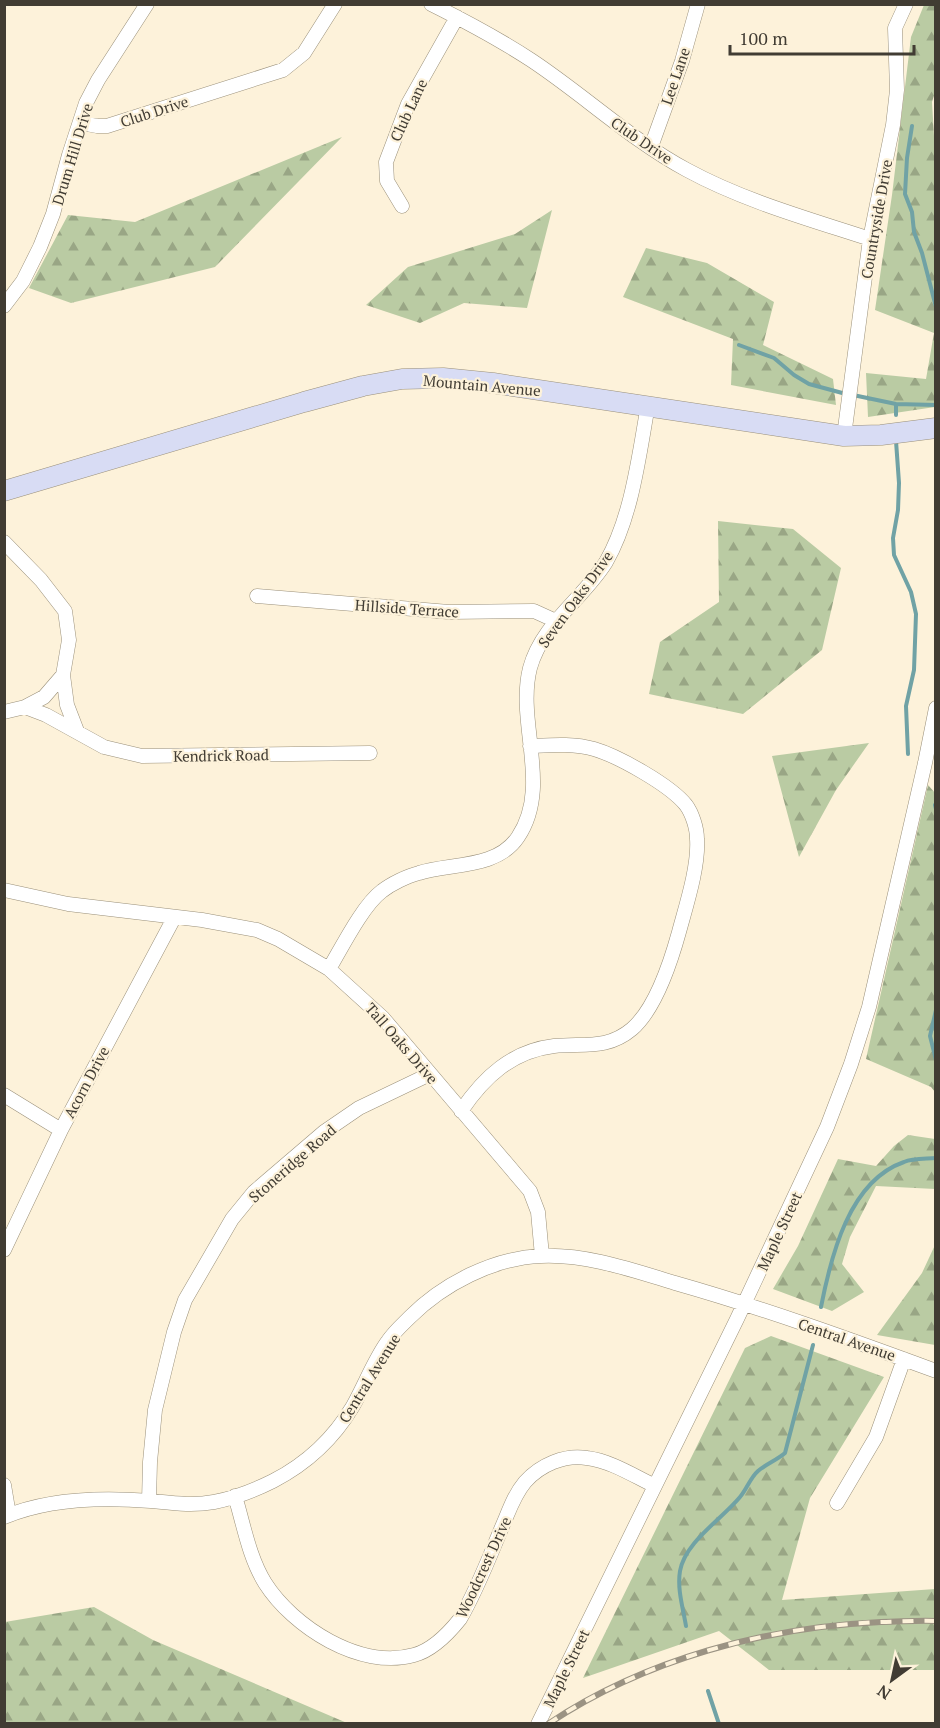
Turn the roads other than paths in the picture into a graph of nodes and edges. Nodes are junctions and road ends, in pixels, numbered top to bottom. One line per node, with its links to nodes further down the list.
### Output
1 (147, 4): 7 (street, Drum Hill Drive)
2 (335, 4): 7 (street, Club Drive)
3 (431, 4): 6 (street, Club Drive)
4 (698, 4): 8 (street, Lee Lane)
5 (906, 4): 10 (street, Countryside Drive)
6 (457, 17): 8 (street, Club Drive); 9 (street, Club Lane)
7 (81, 123): 11 (street, Drum Hill Drive)
8 (651, 147): 10 (street, Club Drive)
9 (402, 206)
10 (870, 240): 14 (street, Countryside Drive)
11 (4, 306)
12 (648, 405): 14 (main road, Mountain Avenue); 15 (main road, Mountain Avenue); 18 (street, Seven Oaks Drive)
13 (936, 428): 14 (main road, Mountain Avenue)
14 (844, 436)
15 (4, 491)
16 (4, 542): 19 (street)
17 (257, 596): 18 (street, Hillside Terrace)
18 (556, 621): 24 (street, Seven Oaks Drive)
19 (63, 675): 20 (street); 23 (street)
20 (25, 707): 22 (street); 23 (street, Kendrick Road)
21 (936, 708): 26 (street, Maple Street)
22 (4, 712)
23 (77, 731): 25 (street, Kendrick Road)
24 (530, 746): 30 (street, Seven Oaks Drive); 33 (street)
25 (370, 753)
26 (925, 764): 27 (street); 37 (street, Maple Street)
27 (936, 777)
28 (4, 890): 29 (street, Tall Oaks Drive)
29 (174, 918): 30 (street, Tall Oaks Drive); 34 (street, Acorn Drive)
30 (329, 969): 31 (street, Tall Oaks Drive)
31 (429, 1074): 33 (street, Tall Oaks Drive); 43 (street, Stoneridge Road)
32 (4, 1095): 34 (street)
33 (461, 1111): 36 (street, Tall Oaks Drive)
34 (61, 1131): 35 (street, Acorn Drive)
35 (4, 1250)
36 (542, 1256): 37 (street, Central Avenue); 42 (street, Central Avenue)
37 (745, 1303): 38 (street, Central Avenue); 41 (street, Maple Street)
38 (904, 1359): 39 (street, Central Avenue); 44 (street)
39 (936, 1371)
40 (4, 1485): 45 (street)
41 (655, 1486): 42 (street, Woodcrest Drive); 46 (street, Maple Street)
42 (235, 1497): 43 (street, Central Avenue)
43 (148, 1501): 45 (street, Central Avenue)
44 (837, 1503)
45 (7, 1516)
46 (538, 1724)

